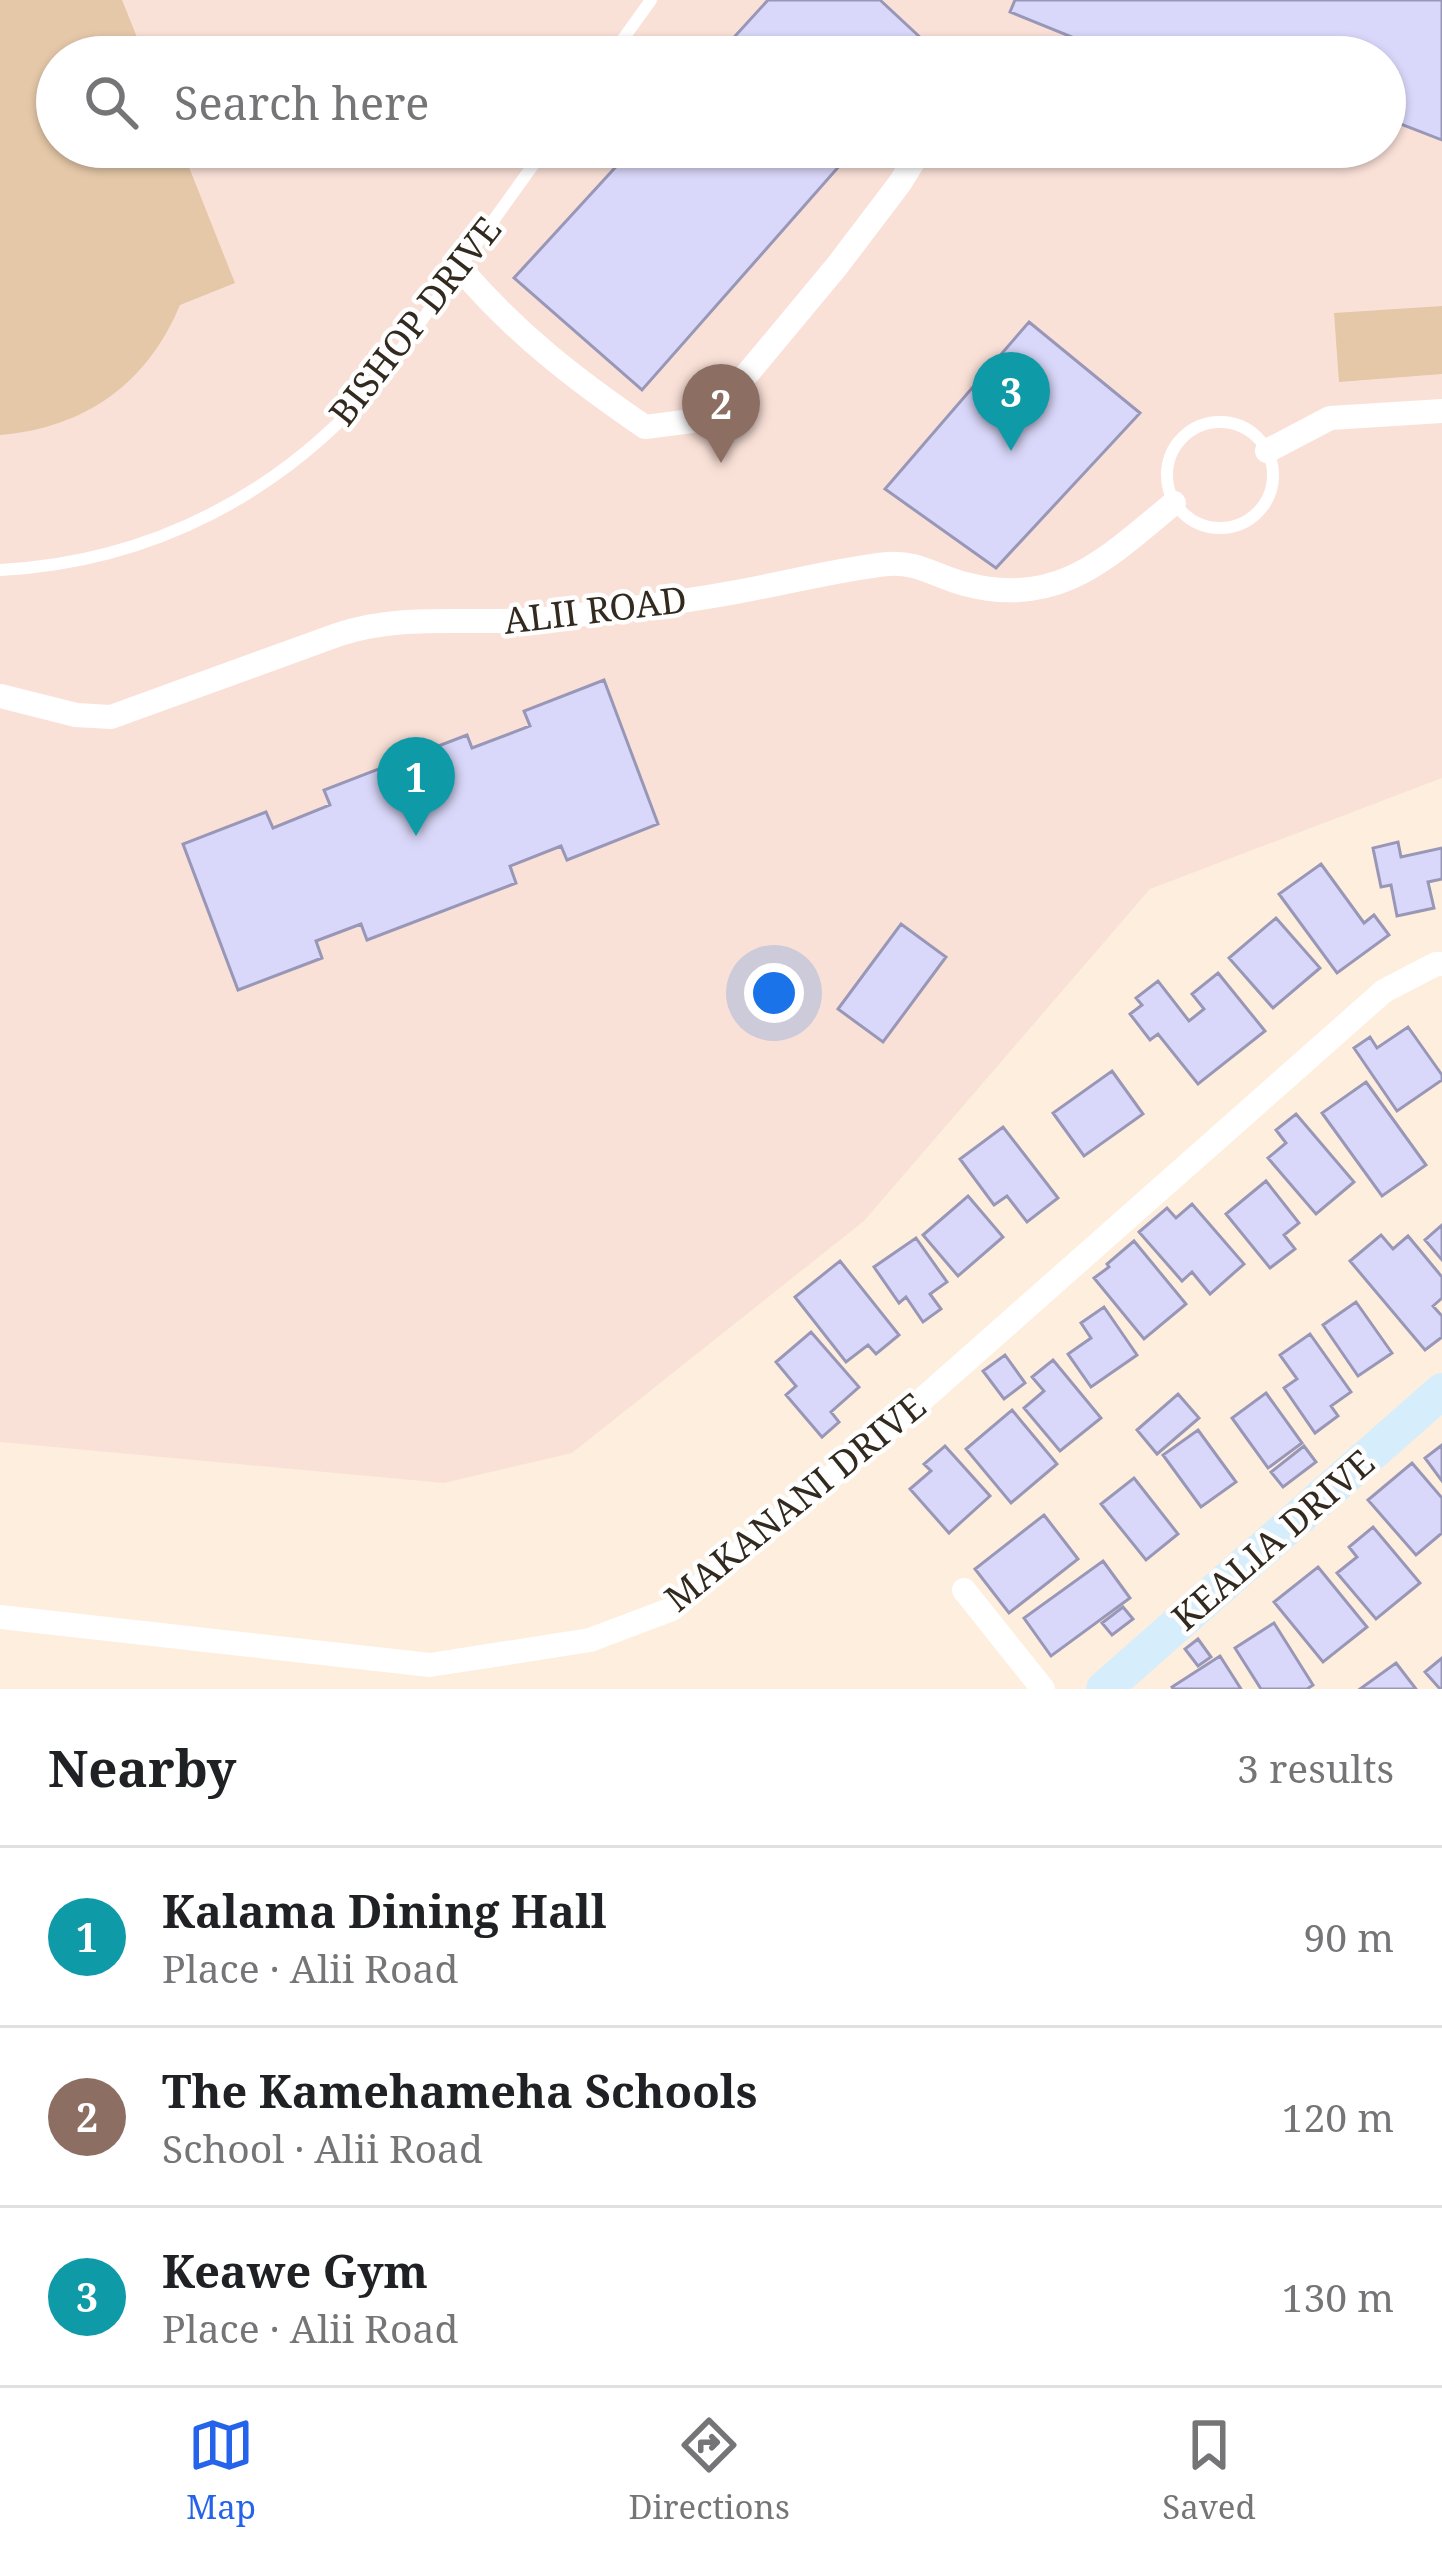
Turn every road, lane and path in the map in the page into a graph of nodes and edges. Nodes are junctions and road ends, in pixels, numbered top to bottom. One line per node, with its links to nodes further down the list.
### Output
1 (651, 0): 2 (lane)
2 (625, 36)
3 (531, 168): 5 (lane, BISHOP DRIVE)
4 (909, 168): 5 (street)
5 (460, 268): 9 (lane, BISHOP DRIVE)
6 (1442, 410): 7 (street)
7 (1268, 451): 8 (lane); 8 (lane)
8 (1174, 503): 10 (street, ALII ROAD)
9 (0, 570)
10 (0, 696)
11 (1442, 964): 14 (street, MAKANANI DRIVE)
12 (1442, 1391): 16 (street, KEALIA DRIVE)
13 (964, 1590): 15 (street)
14 (0, 1617)
15 (1043, 1689)
16 (1104, 1689)

